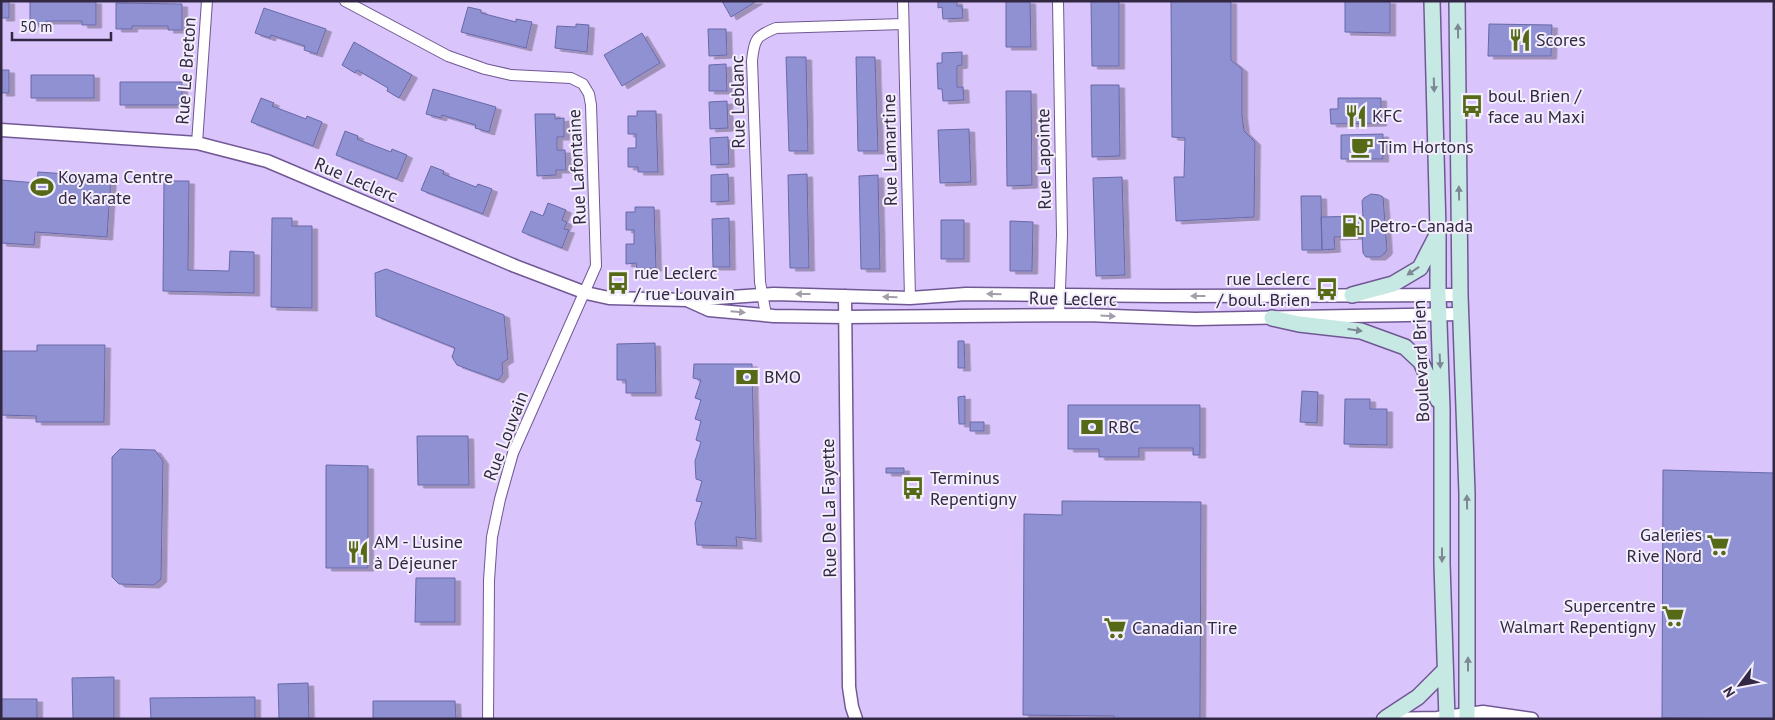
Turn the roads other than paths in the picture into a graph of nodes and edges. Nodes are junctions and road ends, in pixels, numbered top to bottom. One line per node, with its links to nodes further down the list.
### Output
1 (207, 1): 9 (street, Rue Le Breton)
2 (345, 1): 11 (street, Rue Lafontaine)
3 (904, 1): 7 (street, Rue Lamartine)
4 (1058, 1): 14 (street, Rue Lapointe)
5 (1432, 1): 10 (main road, Boulevard Brien, one-way to 10)
6 (1457, 1): 16 (main road, one-way to 6)
7 (904, 24): 13 (street, Rue Leblanc); 18 (street, Rue Lamartine)
8 (1, 130): 9 (street, Rue Leclerc)
9 (197, 143): 11 (street, Rue Leclerc)
10 (1438, 231): 12 (main road, Boulevard Brien); 15 (main road, one-way to 15)
11 (586, 293): 19 (street, Rue Leclerc); 31 (street, Rue Louvain)
12 (1438, 294): 15 (street, Rue Leclerc); 16 (street, Rue Leclerc); 20 (main road, Boulevard Brien)
13 (762, 295): 17 (street, Rue Leclerc, one-way to 13); 19 (street, Rue Leclerc); 22 (street, Rue Leblanc)
14 (1060, 295): 15 (street, Rue Leclerc, one-way to 14); 18 (street, Rue Leclerc, one-way to 18); 23 (street, Rue Lapointe)
15 (1352, 295)
16 (1460, 295): 21 (main road)
17 (844, 296): 18 (street, Rue Leclerc, one-way to 17); 24 (street, Rue De La Fayette)
18 (910, 298)
19 (686, 300): 22 (street, Rue Leclerc, one-way to 22)
20 (1438, 313): 21 (street, Rue Leclerc); 25 (street, Rue Leclerc); 26 (main road, Boulevard Brien, one-way to 26)
21 (1461, 314): 28 (main road, one-way to 21)
22 (766, 315): 24 (street, Rue Leclerc)
23 (1059, 316): 24 (street, Rue Leclerc); 25 (street, Rue Leclerc, one-way to 25)
24 (845, 317): 32 (street, Rue De La Fayette)
25 (1272, 318): 26 (main road, one-way to 26)
26 (1442, 409): 27 (main road, Boulevard Brien, one-way to 27)
27 (1445, 670): 29 (main road); 30 (main road, Boulevard Brien)
28 (1467, 716): 30 (street); 33 (street)
29 (1384, 718): 30 (street)
30 (1447, 718)
31 (488, 719)
32 (856, 719)
33 (1532, 719)

